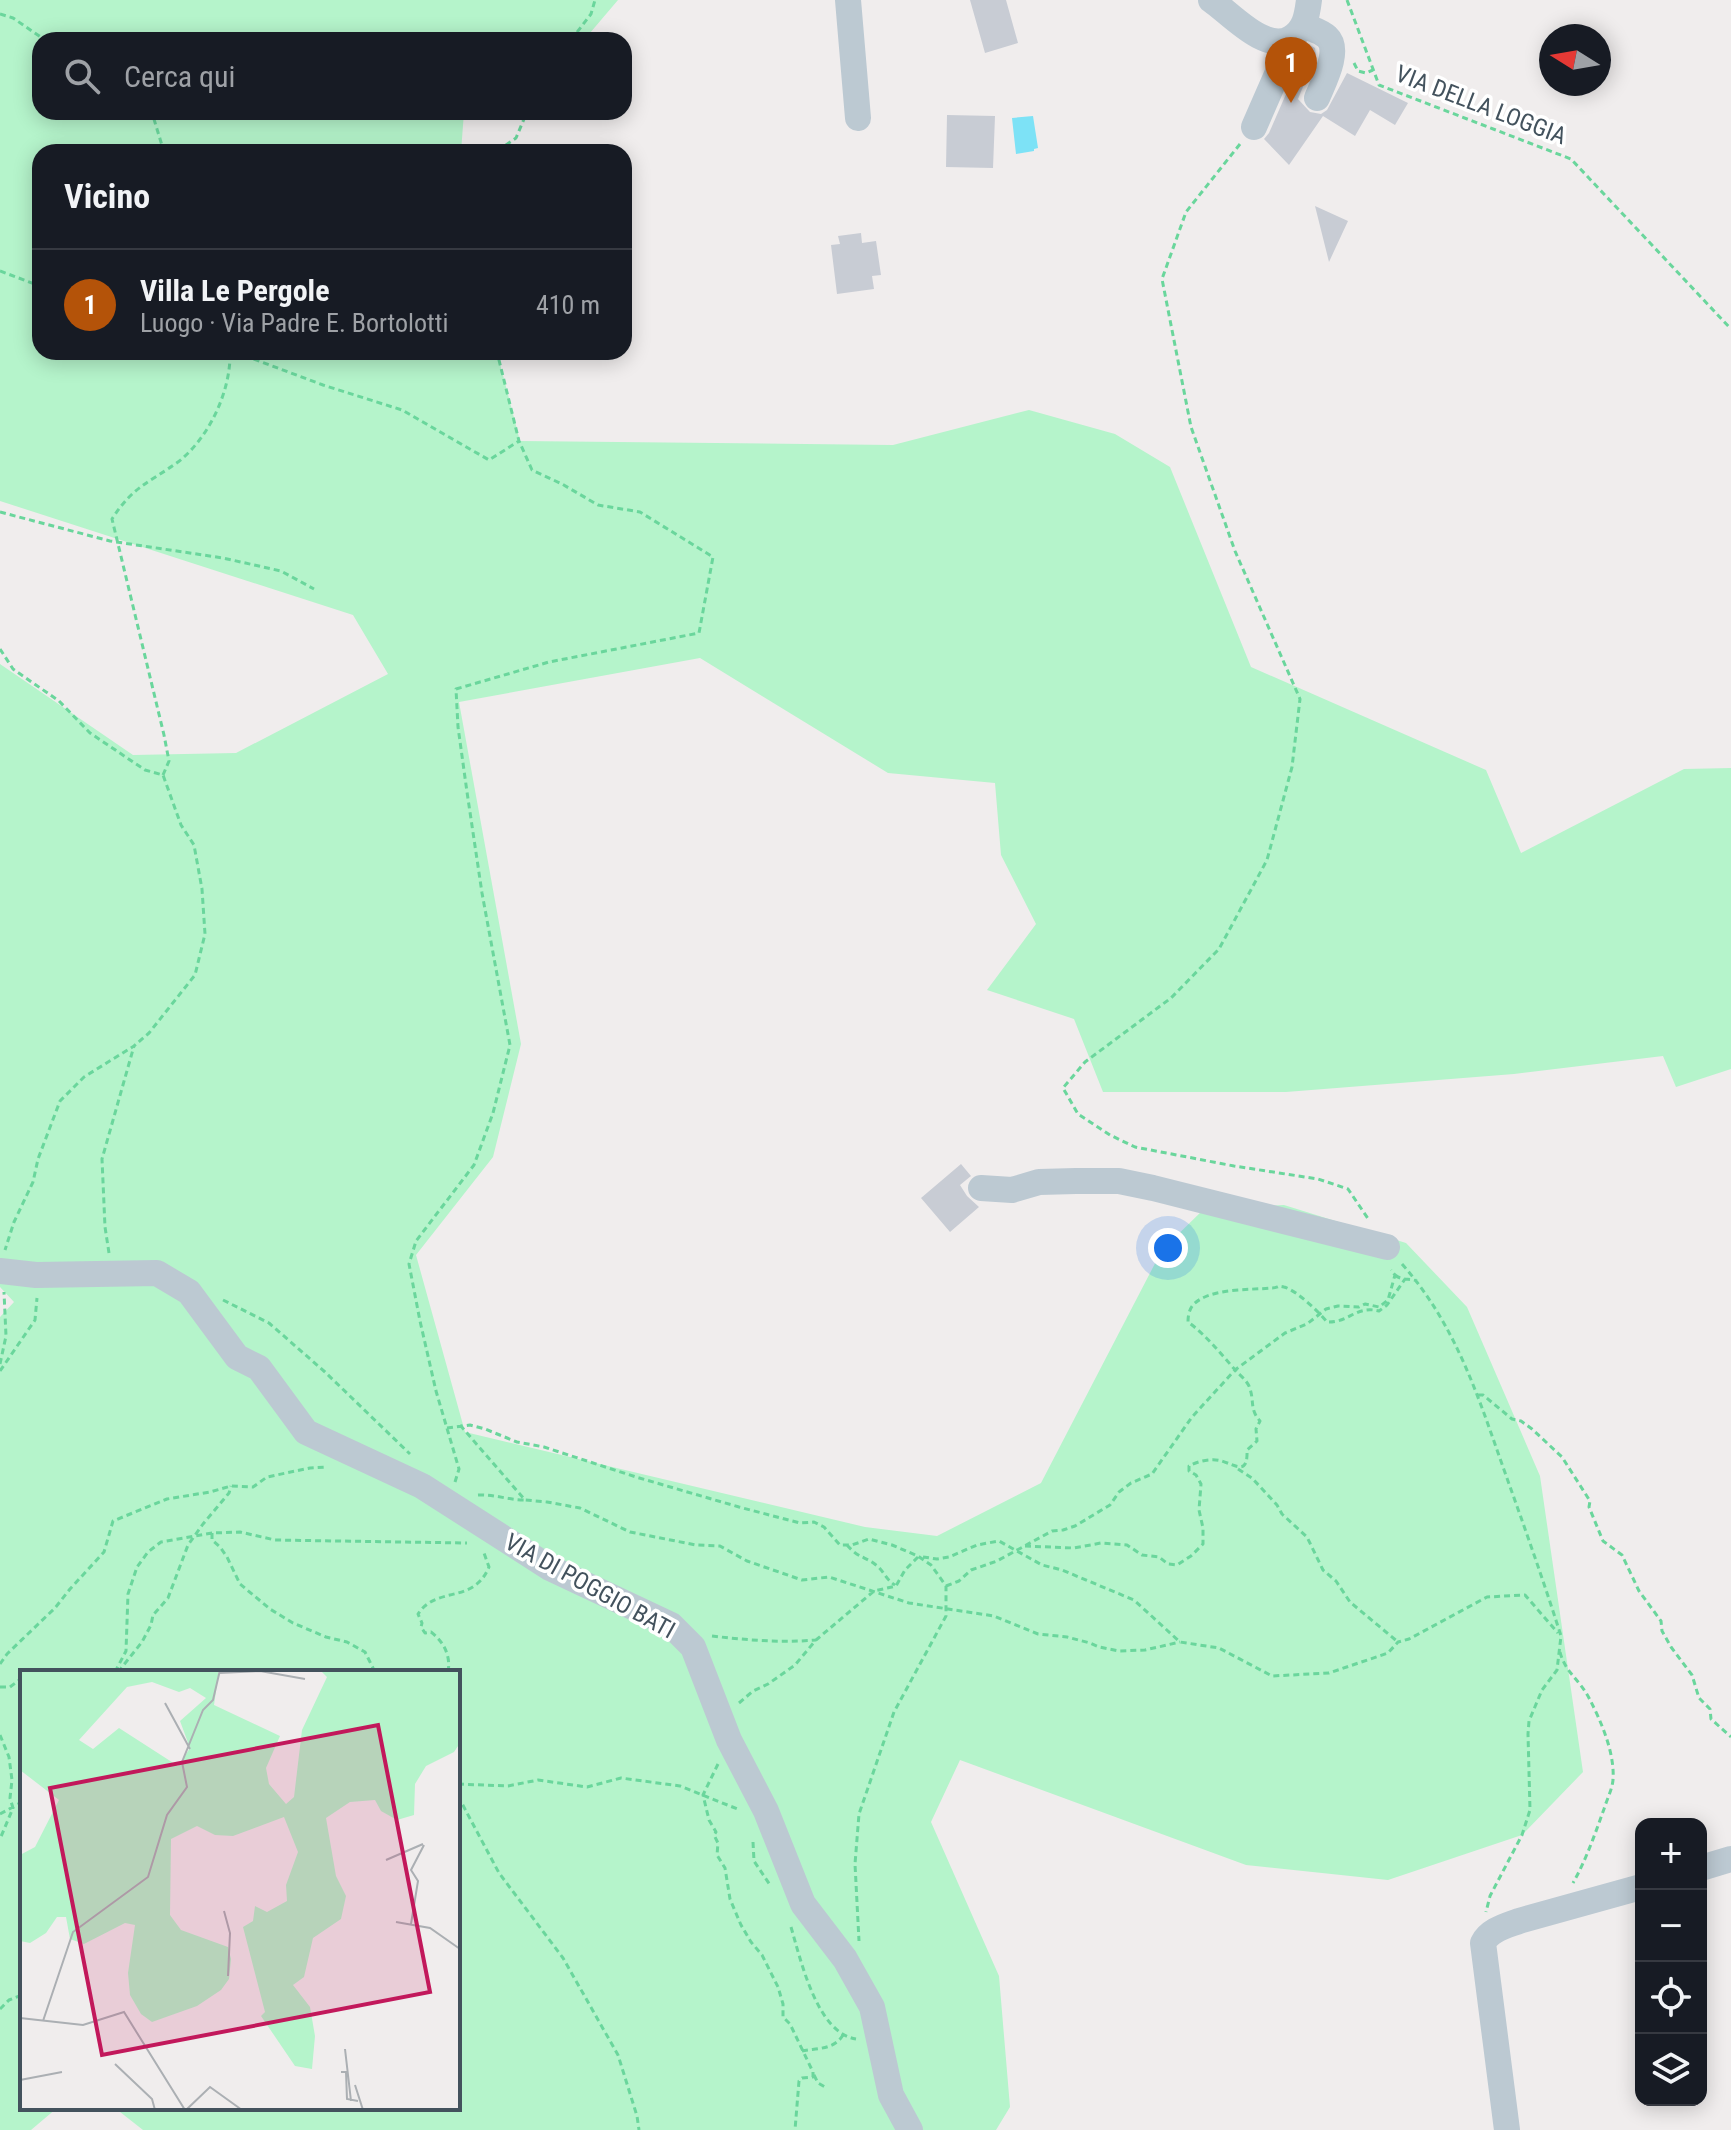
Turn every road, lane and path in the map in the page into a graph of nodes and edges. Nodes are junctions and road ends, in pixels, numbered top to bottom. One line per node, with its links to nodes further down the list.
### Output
1 (595, 0): 8 (path)
2 (848, 0): 10 (street)
3 (1211, 0): 6 (street)
4 (1347, 0): 18 (path, VIA DELLA LOGGIA)
5 (0, 14): 7 (path)
6 (1300, 22): 9 (street); 13 (street)
7 (33, 32)
8 (577, 32)
9 (1317, 98)
10 (858, 118)
11 (154, 120): 14 (path)
12 (524, 120): 15 (path)
13 (1254, 127): 30 (path)
14 (162, 144)
15 (507, 144)
16 (0, 271): 17 (path)
17 (32, 283)
18 (1731, 329)
19 (231, 360): 24 (path)
20 (254, 360): 22 (path)
21 (499, 360): 22 (path)
22 (519, 441): 43 (path)
23 (0, 512): 24 (path)
24 (119, 542): 25 (path); 27 (path)
25 (314, 589)
26 (0, 649): 27 (path)
27 (163, 775): 28 (path)
28 (134, 1046): 32 (path); 33 (path)
29 (981, 1188): 31 (street)
30 (1358, 1203)
31 (1387, 1247)
32 (2, 1270): 34 (street, VIA DI POGGIO BATI); 38 (path)
33 (113, 1274): 34 (street, VIA DI POGGIO BATI); 36 (street, VIA DI POGGIO BATI)
34 (36, 1275): 40 (path)
35 (1405, 1279): 37 (path); 37 (path); 41 (path)
36 (189, 1292): 44 (street, VIA DI POGGIO BATI); 45 (path)
37 (1320, 1313): 39 (path); 39 (path)
38 (0, 1364)
39 (1235, 1370): 46 (path); 53 (path)
40 (0, 1371)
41 (1478, 1395): 61 (path); 75 (path)
42 (460, 1425): 43 (path); 49 (path); 52 (path)
43 (447, 1428): 48 (path)
44 (362, 1458): 47 (path); 48 (street, VIA DI POGGIO BATI)
45 (416, 1459)
46 (1235, 1467): 53 (path); 64 (path)
47 (231, 1486): 51 (path); 66 (path)
48 (449, 1494): 49 (path); 60 (street, VIA DI POGGIO BATI)
49 (525, 1500): 58 (path)
50 (212, 1533): 51 (path); 69 (path); 70 (path)
51 (193, 1536): 67 (path); 68 (path)
52 (847, 1545): 55 (path); 56 (path)
53 (1025, 1546): 54 (path)
54 (1015, 1550): 55 (path); 57 (path); 63 (path)
55 (918, 1556): 56 (path); 57 (path)
56 (896, 1586): 58 (path)
57 (946, 1586): 59 (path)
58 (874, 1591): 59 (path); 62 (path)
59 (946, 1608): 63 (path); 93 (path)
60 (680, 1635): 62 (path); 73 (street, VIA DI POGGIO BATI)
61 (1561, 1636): 64 (path); 65 (path)
62 (816, 1640): 73 (path)
63 (1180, 1642): 64 (path)
64 (1398, 1642)
65 (1559, 1651): 87 (path); 89 (path)
66 (0, 1664)
67 (117, 1670)
68 (118, 1670)
69 (374, 1670)
70 (448, 1670)
71 (20, 1680): 72 (path)
72 (0, 1687)
73 (726, 1733): 77 (path); 81 (street, VIA DI POGGIO BATI)
74 (0, 1735): 80 (path)
75 (1731, 1737)
76 (460, 1784): 77 (path)
77 (703, 1795): 81 (path); 98 (path)
78 (460, 1800): 101 (path)
79 (20, 1803): 80 (path)
80 (13, 1808): 82 (path); 83 (path)
81 (759, 1813): 86 (path); 93 (street, VIA DI POGGIO BATI)
82 (0, 1814)
83 (0, 1839)
84 (1731, 1859): 85 (street)
85 (1707, 1866)
86 (770, 1886)
87 (1570, 1887)
88 (1635, 1889): 92 (street)
89 (1488, 1906): 90 (path); 92 (path)
90 (1497, 1911)
91 (789, 1920): 96 (path)
92 (1483, 1943): 104 (street)
93 (845, 1959): 97 (street, VIA DI POGGIO BATI)
94 (20, 1996): 95 (path)
95 (0, 2008)
96 (843, 2035): 97 (path); 98 (path)
97 (880, 2043): 103 (street, VIA DI POGGIO BATI)
98 (802, 2051): 99 (path)
99 (814, 2075): 100 (path); 102 (path)
100 (825, 2087)
101 (639, 2130)
102 (795, 2130)
103 (910, 2130)
104 (1507, 2130)

